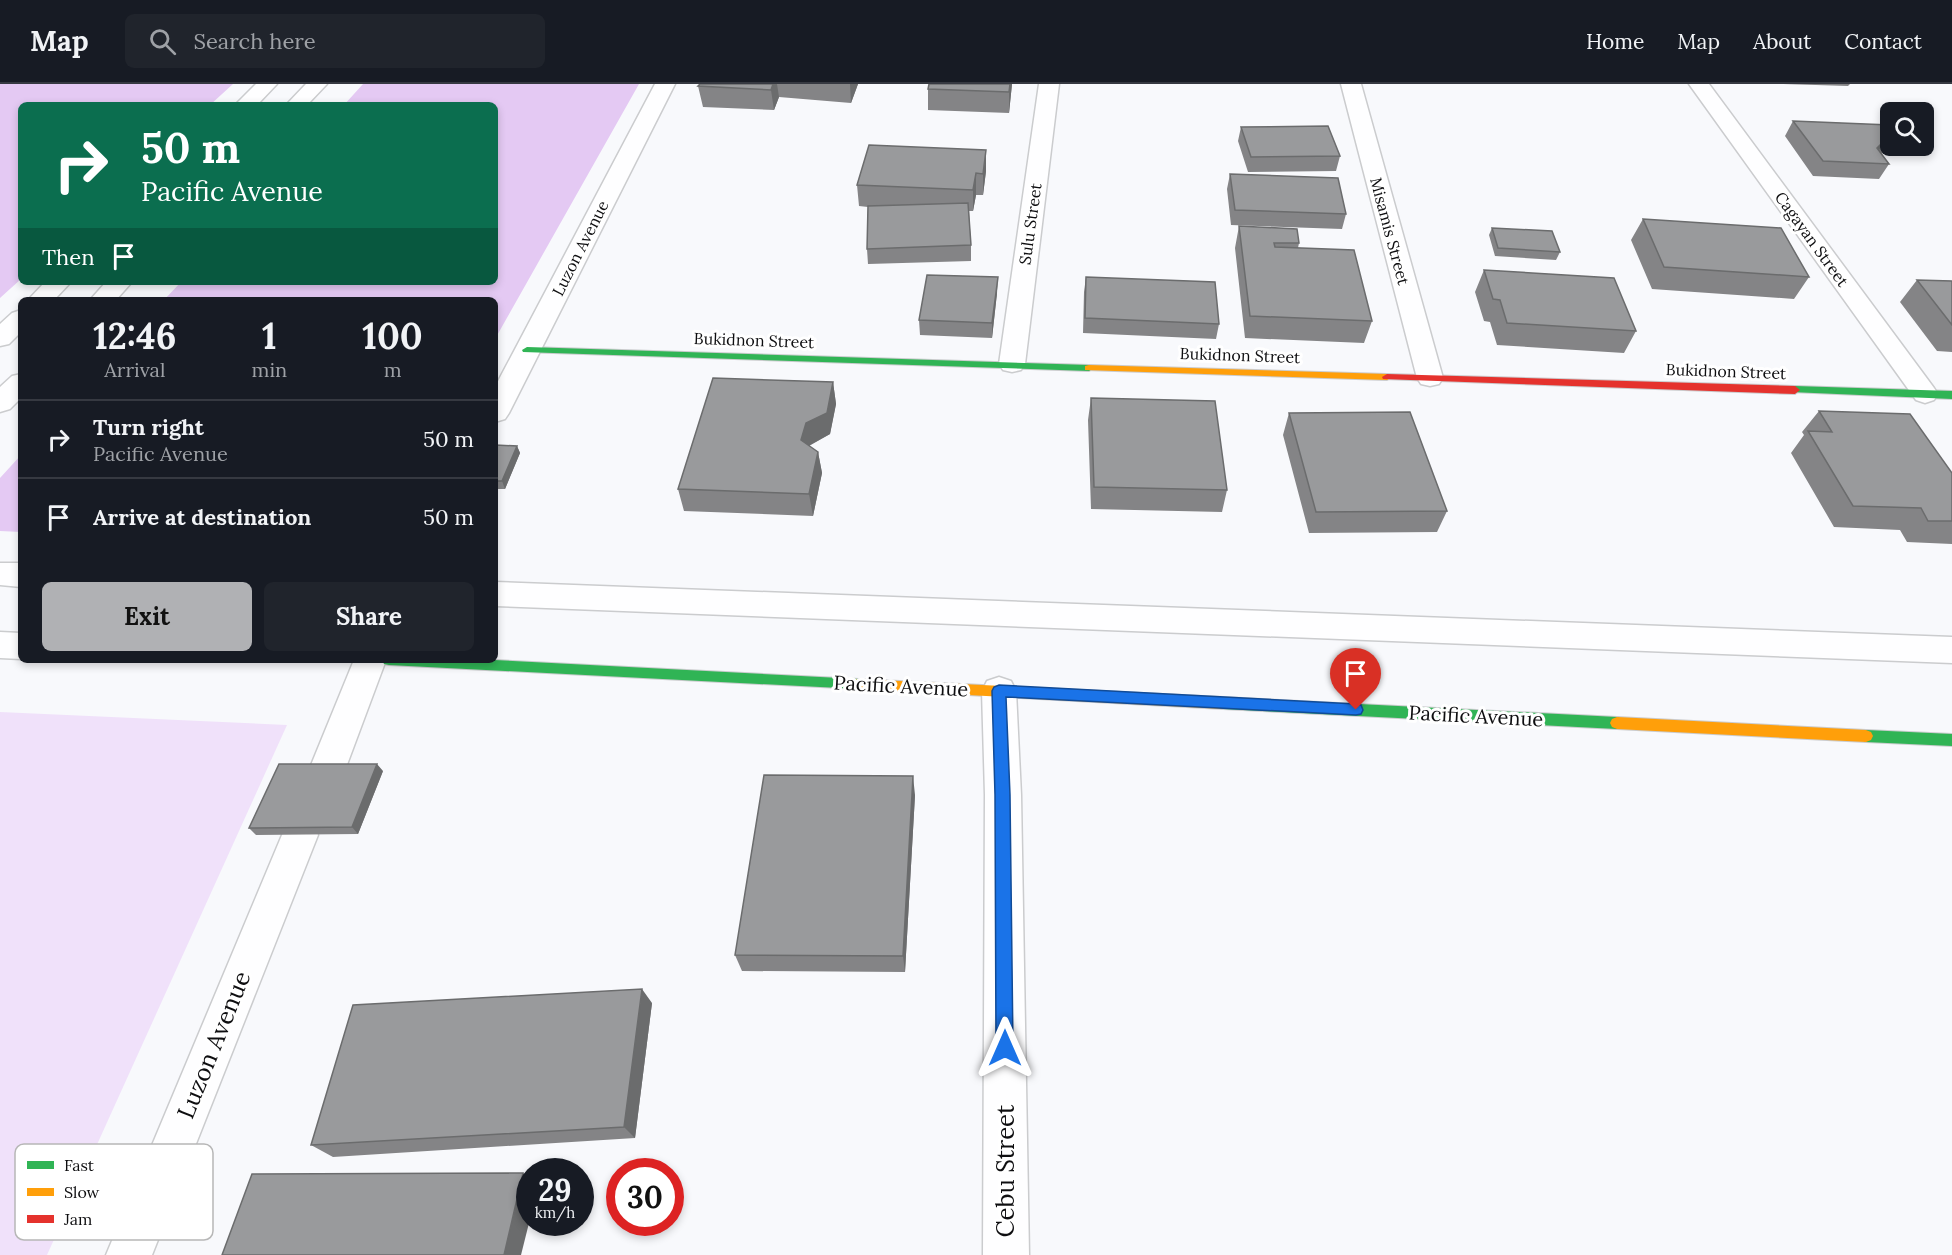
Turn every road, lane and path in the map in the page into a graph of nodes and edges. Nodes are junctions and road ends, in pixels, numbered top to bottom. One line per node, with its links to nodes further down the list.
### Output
1 (267, 84): 7 (street)
2 (317, 84): 8 (street)
3 (665, 84): 15 (street, Luzon Avenue)
4 (1049, 84): 16 (street, Sulu Street)
5 (1351, 84): 17 (street, Misamis Street)
6 (1699, 84): 19 (street, Cagayan Street)
7 (248, 102)
8 (299, 102)
9 (56, 285): 11 (street)
10 (117, 285): 12 (street)
11 (43, 297)
12 (105, 297)
13 (18, 321): 14 (street)
14 (0, 338)
15 (527, 350): 16 (street, Bukidnon Street); 22 (street, Luzon Avenue)
16 (1012, 364): 17 (street, Bukidnon Street)
17 (1430, 378): 19 (street, Bukidnon Street)
18 (18, 385): 21 (street)
19 (1926, 394): 20 (street, Bukidnon Street)
20 (1952, 395)
21 (0, 403)
22 (498, 407)
23 (0, 574): 24 (street)
24 (18, 575)
25 (498, 594): 28 (street)
26 (0, 645): 27 (street)
27 (18, 646)
28 (1952, 650)
29 (369, 663): 33 (street)
30 (448, 663): 31 (street, Pacific Avenue)
31 (999, 691): 32 (street, Pacific Avenue); 38 (street, Cebu Street)
32 (1952, 740)
33 (327, 770)
34 (300, 835): 35 (street, Luzon Avenue)
35 (174, 1144)
36 (135, 1240): 37 (street, Luzon Avenue)
37 (129, 1255)
38 (1006, 1255)

